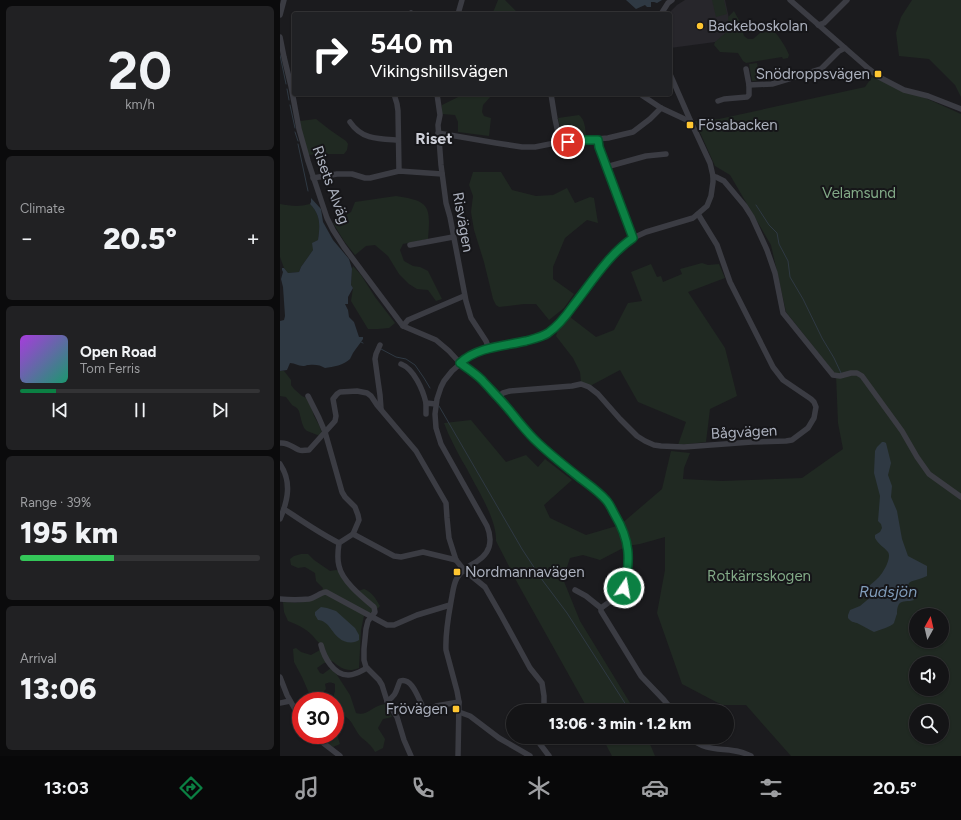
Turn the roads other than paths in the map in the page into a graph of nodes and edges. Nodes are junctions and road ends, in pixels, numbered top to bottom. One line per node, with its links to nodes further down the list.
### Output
1 (284, 0): 8 (street)
2 (462, 0): 6 (street)
3 (672, 0): 7 (street)
4 (790, 0): 9 (street)
5 (847, 0): 9 (street)
6 (459, 12)
7 (661, 12)
8 (280, 15)
9 (818, 25): 11 (street)
10 (280, 37): 14 (street, Risets Alväg)
11 (845, 48): 15 (street); 23 (street)
12 (746, 69): 15 (street)
13 (672, 79): 25 (street)
14 (292, 83)
15 (748, 85): 21 (street)
16 (294, 96): 35 (street, Risets Alväg)
17 (395, 96): 27 (street)
18 (437, 96): 26 (street, Risvägen)
19 (551, 96): 29 (street)
20 (643, 96): 22 (street)
21 (718, 101)
22 (661, 108): 25 (street); 28 (street)
23 (961, 109)
24 (350, 122): 27 (street)
25 (691, 122): 34 (street)
26 (438, 133): 29 (street); 33 (street, Risvägen)
27 (398, 140): 32 (street)
28 (598, 140): 29 (street); 31 (street)
29 (560, 142)
30 (666, 154): 31 (street)
31 (606, 167): 38 (street)
32 (399, 172): 33 (street); 35 (street)
33 (442, 174): 37 (street, Risvägen)
34 (713, 176): 36 (street); 55 (street)
35 (313, 178): 41 (street, Risets Alväg)
36 (698, 214): 38 (street); 47 (street, Bågvägen)
37 (453, 237): 39 (street); 40 (street, Risvägen)
38 (633, 238): 43 (street)
39 (410, 245)
40 (464, 296): 41 (street); 43 (street, Risvägen)
41 (403, 326): 44 (street)
42 (380, 345): 50 (street)
43 (489, 349): 44 (street)
44 (460, 363): 47 (street); 49 (street)
45 (401, 364): 48 (street)
46 (308, 396): 52 (street)
47 (498, 397): 65 (street)
48 (426, 403): 49 (street); 51 (street)
49 (436, 404): 61 (street)
50 (382, 410): 52 (street); 60 (street)
51 (426, 414)
52 (325, 432): 53 (street); 58 (street)
53 (280, 443)
54 (280, 464): 56 (street)
55 (961, 496)
56 (284, 509): 57 (street); 59 (street)
57 (280, 519)
58 (353, 534): 59 (street); 60 (street)
59 (339, 543): 66 (street)
60 (456, 560): 61 (street)
61 (464, 570): 64 (street); 75 (street)
62 (575, 590): 65 (street)
63 (280, 599): 66 (street)
64 (450, 605): 66 (street); 72 (street)
65 (601, 608): 76 (street)
66 (372, 617): 68 (street)
67 (321, 645): 68 (street)
68 (367, 668): 71 (street)
69 (280, 677): 70 (street)
70 (290, 701): 73 (street); 74 (street)
71 (387, 701): 72 (street); 82 (street)
72 (459, 702): 77 (street)
73 (280, 703)
74 (292, 704)
75 (544, 704)
76 (668, 704)
77 (459, 712): 83 (street); 84 (street)
78 (323, 744): 81 (street)
79 (540, 744): 85 (street)
80 (696, 744): 86 (street)
81 (336, 755)
82 (409, 755)
83 (458, 756)
84 (530, 756)
85 (549, 756)
86 (751, 756)

